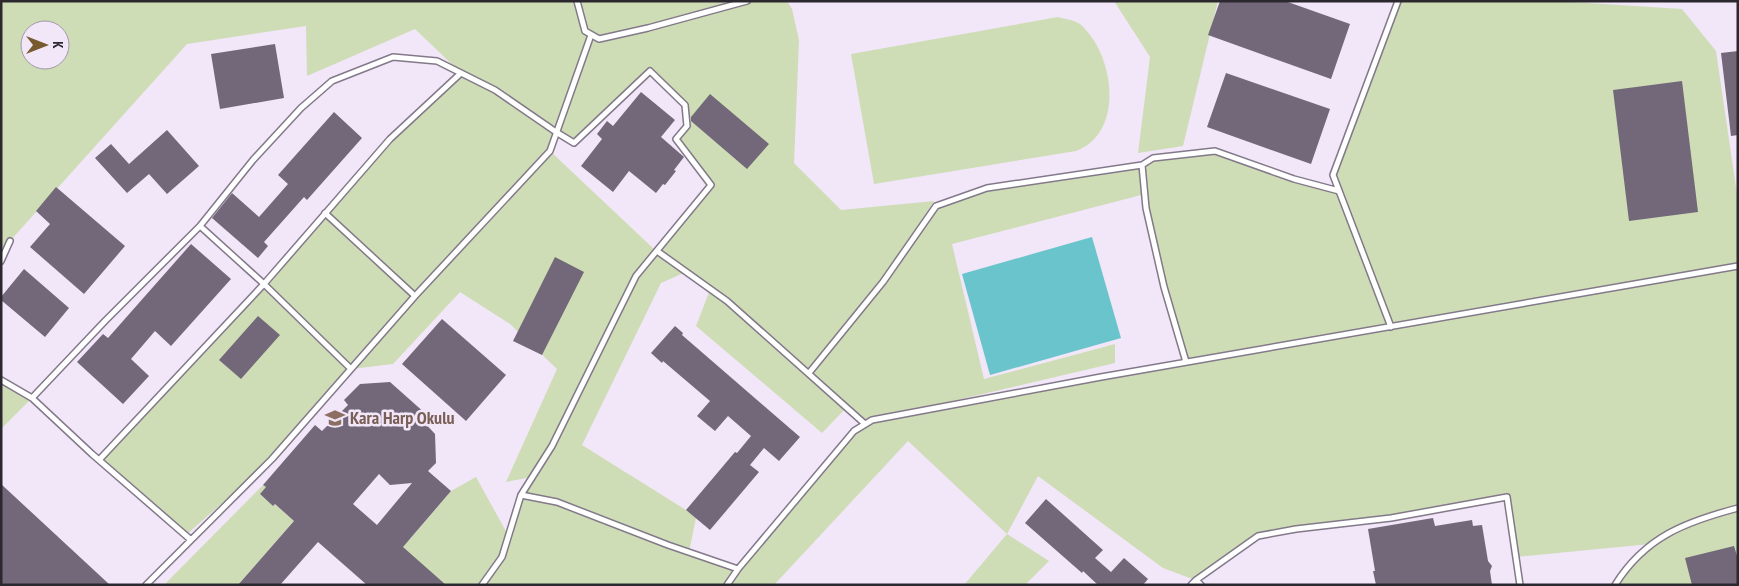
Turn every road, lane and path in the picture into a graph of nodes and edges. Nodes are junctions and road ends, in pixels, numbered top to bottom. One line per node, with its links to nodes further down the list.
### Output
1 (577, 1): 4 (lane)
2 (747, 1): 4 (lane)
3 (1398, 1): 8 (lane)
4 (591, 35): 6 (lane)
5 (461, 73): 6 (lane); 9 (lane); 10 (lane)
6 (556, 132): 12 (lane); 16 (lane)
7 (1142, 164): 8 (lane); 18 (lane); 20 (lane)
8 (1339, 191): 17 (lane)
9 (326, 213): 15 (lane); 16 (lane)
10 (200, 226): 15 (lane); 22 (lane)
11 (10, 241): 13 (lane)
12 (656, 251): 20 (lane); 25 (lane)
13 (1, 260)
14 (1738, 266): 17 (lane)
15 (264, 284): 19 (lane); 24 (lane)
16 (415, 296): 19 (lane)
17 (1391, 327): 18 (lane)
18 (1186, 362): 23 (lane)
19 (351, 369): 27 (lane)
20 (809, 373): 23 (lane)
21 (1, 380): 22 (lane)
22 (32, 398): 24 (lane)
23 (865, 424): 28 (lane)
24 (99, 460): 27 (lane)
25 (521, 495): 28 (lane); 31 (lane)
26 (1738, 508): 36 (lane)
27 (191, 540): 30 (lane)
28 (738, 569): 32 (lane)
29 (1196, 580): 33 (lane); 34 (lane); 35 (lane)
30 (146, 585)
31 (482, 585)
32 (728, 585)
33 (1191, 585)
34 (1201, 585)
35 (1520, 585)
36 (1615, 585)

